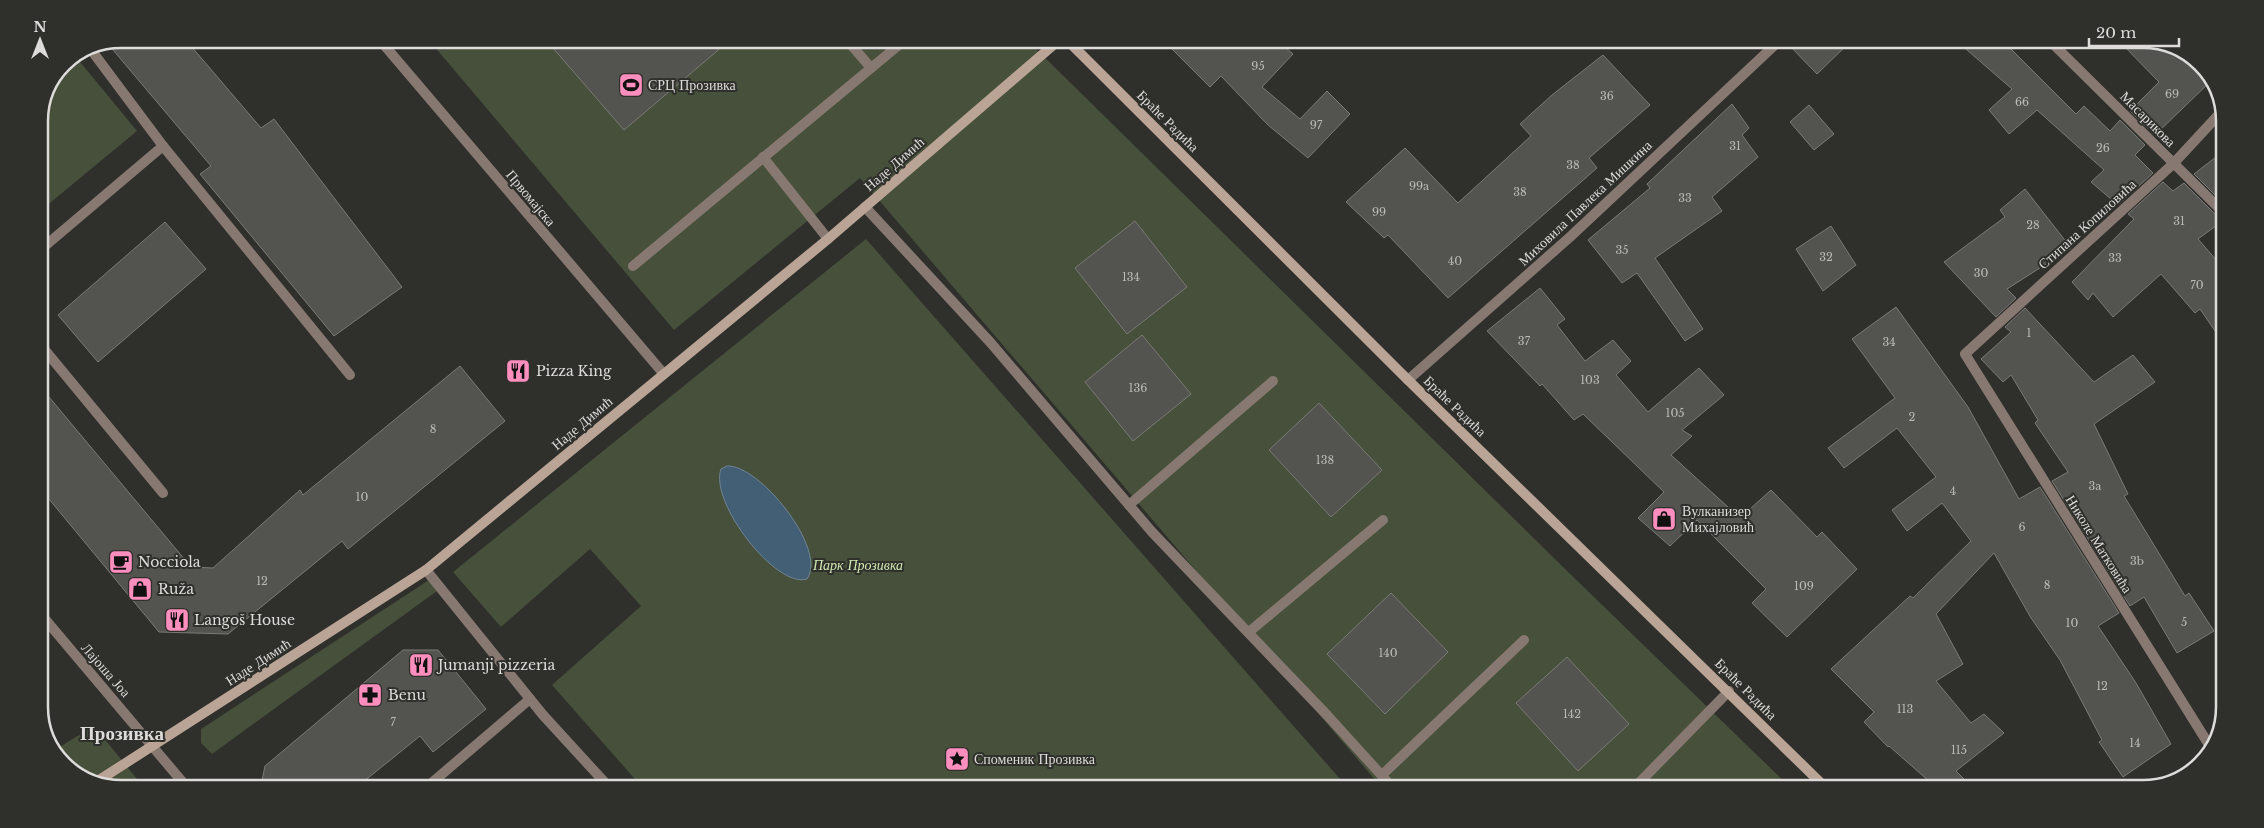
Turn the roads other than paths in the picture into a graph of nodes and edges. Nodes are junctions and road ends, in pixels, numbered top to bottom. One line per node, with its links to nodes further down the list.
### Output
1 (387, 48): 21 (street, Првомајска)
2 (854, 48): 9 (street)
3 (895, 48): 9 (street)
4 (1050, 48): 15 (street, Наде Димић)
5 (1075, 48): 23 (street, Браће Радића)
6 (1772, 48): 23 (street, Миховила Павлека Мишкина)
7 (2057, 48): 13 (street, Масарикова)
8 (93, 53): 11 (street)
9 (871, 68): 12 (street)
10 (2216, 118): 13 (street, Стипана Копиловића)
11 (163, 146): 17 (street); 22 (street)
12 (763, 157): 16 (street); 18 (street)
13 (2173, 164): 14 (street, Масарикова); 20 (street, Стипана Копиловића)
14 (2216, 205)
15 (865, 207): 16 (street, Наде Димић); 26 (street)
16 (828, 239): 21 (street, Наде Димић)
17 (48, 243)
18 (633, 266)
19 (48, 354): 25 (street)
20 (1965, 354): 34 (street, Николе Матковића)
21 (663, 373): 28 (street, Наде Димић)
22 (350, 375)
23 (1408, 380): 32 (street, Браће Радића)
24 (1273, 381): 26 (street)
25 (163, 493)
26 (1129, 505): 30 (street)
27 (1383, 520): 30 (street)
28 (426, 570): 33 (street); 35 (street, Наде Димић)
29 (48, 623): 35 (street, Лајоша Јоа)
30 (1249, 632): 36 (street)
31 (1524, 640): 36 (street)
32 (1728, 691): 42 (street); 43 (street, Браће Радића)
33 (530, 700): 39 (street); 40 (street)
34 (2208, 743)
35 (152, 744): 37 (street, Наде Димић); 38 (street, Лајоша Јоа)
36 (1382, 775): 41 (street)
37 (102, 778)
38 (181, 780)
39 (435, 780)
40 (603, 780)
41 (1386, 780)
42 (1642, 780)
43 (1817, 780)

